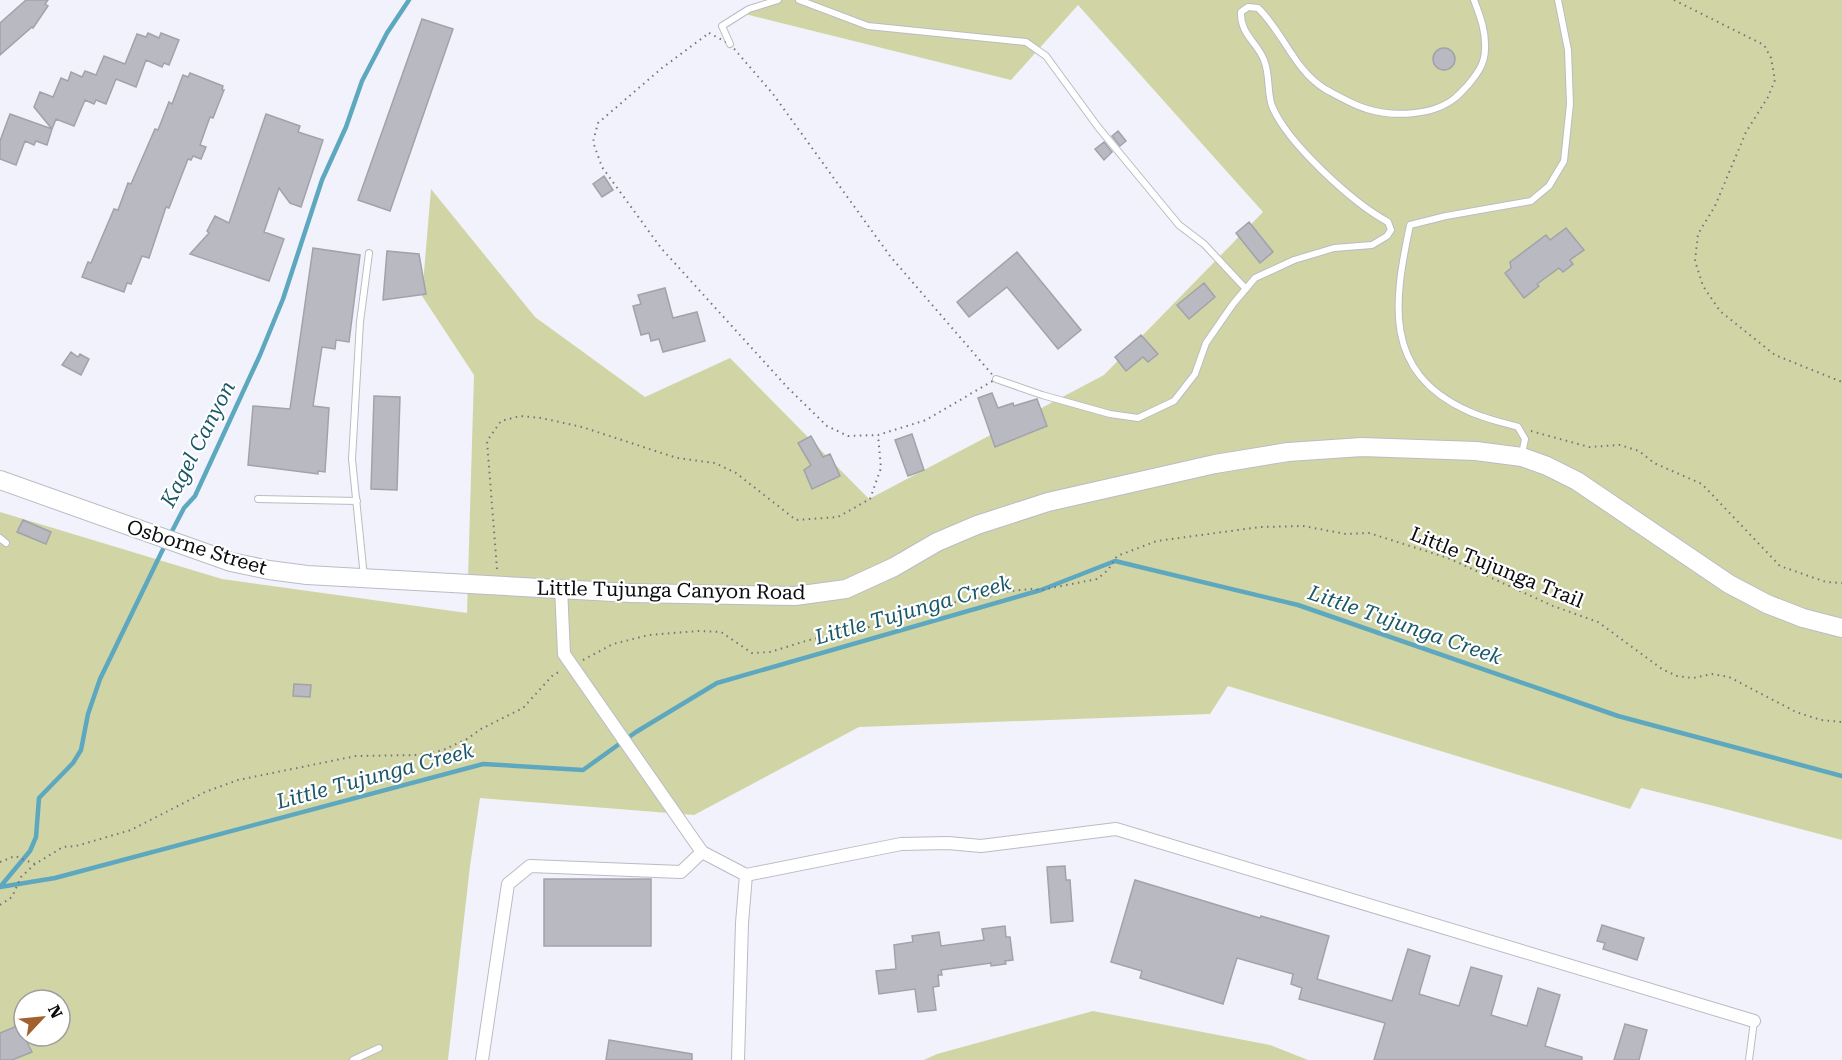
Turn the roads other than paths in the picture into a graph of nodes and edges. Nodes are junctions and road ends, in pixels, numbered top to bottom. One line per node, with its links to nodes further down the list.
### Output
1 (778, 0): 5 (lane)
2 (799, 0): 7 (lane)
3 (1474, 0): 7 (lane)
4 (1558, 0): 9 (lane)
5 (730, 44)
6 (369, 253): 12 (lane)
7 (1246, 289): 8 (lane)
8 (996, 379)
9 (1522, 457): 17 (main road, Little Tujunga Canyon Road); 18 (main road, Little Tujunga Canyon Road)
10 (0, 480): 15 (main road, Osborne Street)
11 (258, 499): 12 (lane)
12 (357, 501): 15 (lane)
13 (0, 538): 14 (lane)
14 (6, 543)
15 (364, 578): 16 (main road, Osborne Street)
16 (474, 584): 17 (main road, Little Tujunga Canyon Road)
17 (561, 587): 19 (street)
18 (1842, 628)
19 (702, 852): 20 (street); 24 (street)
20 (746, 875): 21 (street); 25 (street)
21 (1754, 1021): 26 (lane)
22 (379, 1048): 23 (lane)
23 (353, 1060)
24 (482, 1060)
25 (738, 1060)
26 (1749, 1060)

